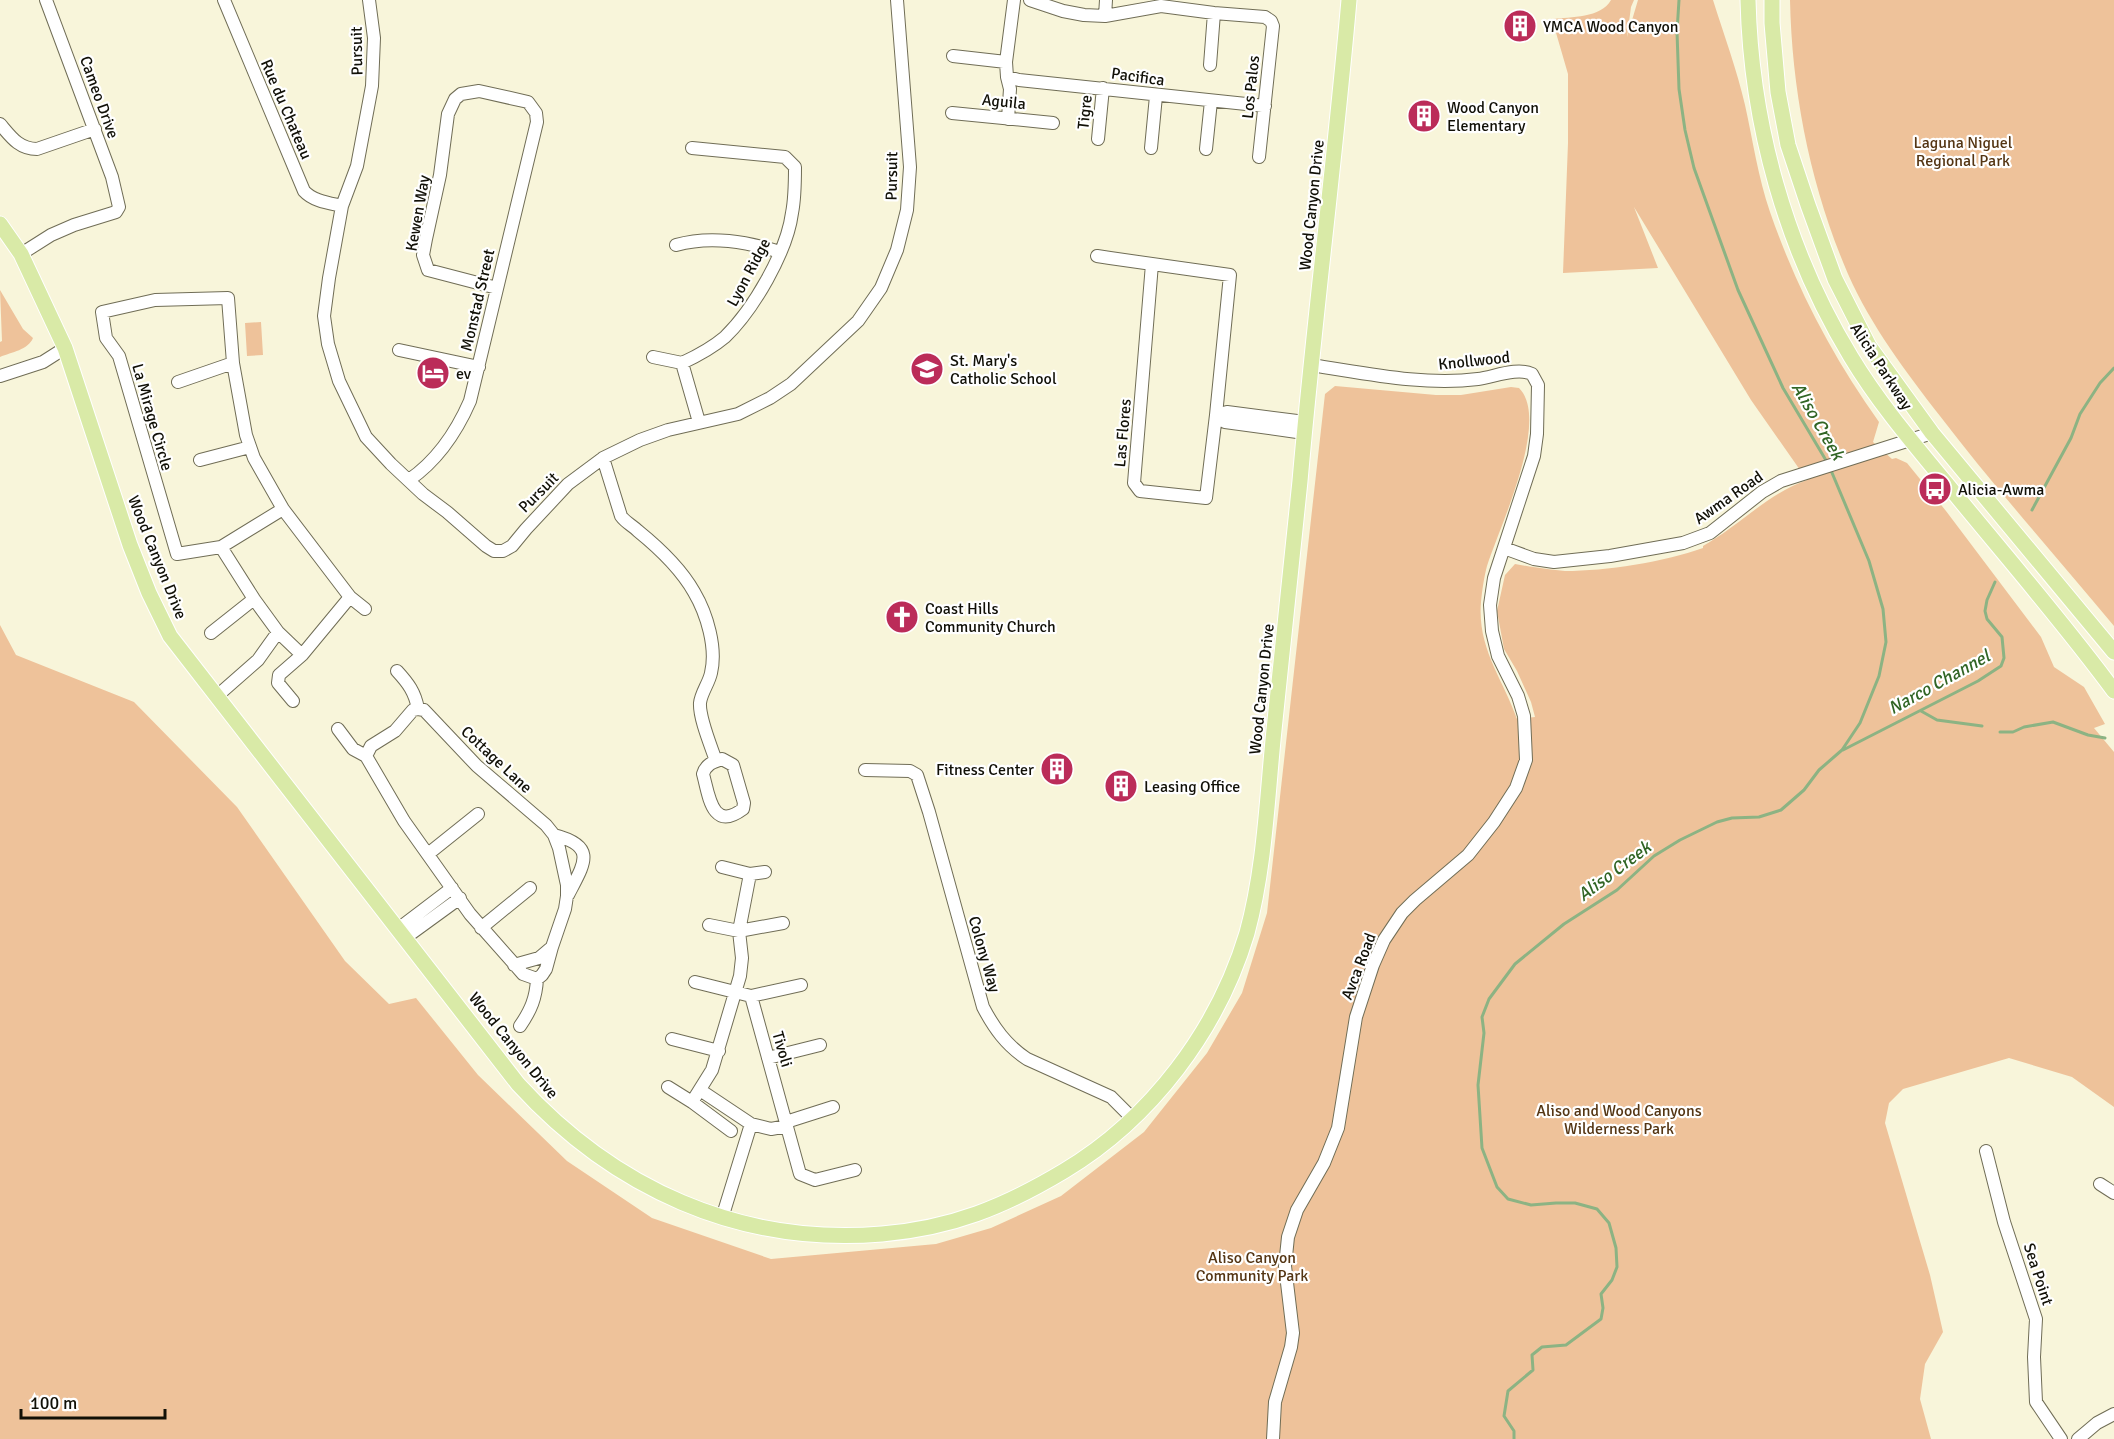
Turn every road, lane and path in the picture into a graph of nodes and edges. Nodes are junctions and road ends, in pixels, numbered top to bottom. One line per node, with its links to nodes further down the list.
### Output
1 (46, 0): 28 (street, Cameo Drive)
2 (224, 0): 34 (street, Rue du Chateau)
3 (369, 0): 34 (street, Pursuit)
4 (897, 0): 53 (street, Pursuit)
5 (1014, 0): 16 (street)
6 (1030, 0): 11 (street)
7 (1106, 0): 14 (street)
8 (1349, 0): 47 (main road, Wood Canyon Drive)
9 (1748, 0): 56 (main road, Alicia Parkway)
10 (1772, 0): 55 (main road, Alicia Parkway)
11 (1044, 2): 14 (street)
12 (1161, 3): 13 (street); 14 (street)
13 (1214, 13): 17 (street); 23 (street, Los Palos)
14 (1105, 16)
15 (953, 56): 16 (street)
16 (1006, 62): 18 (street)
17 (1210, 65)
18 (1006, 77): 19 (street, Pacifica); 25 (street)
19 (1104, 88): 21 (street, Pacifica); 29 (street, Tigre)
20 (460, 94): 41 (street, Kewen Way); 41 (street, Monstad Street)
21 (1156, 96): 22 (street, Pacifica); 31 (street)
22 (1210, 101): 23 (street, Pacifica); 32 (street)
23 (1265, 106): 33 (street, Los Palos)
24 (951, 113): 25 (street, Aguila)
25 (1008, 118): 26 (street, Aguila)
26 (1053, 123)
27 (0, 124): 28 (street)
28 (95, 129): 38 (street, Cameo Drive)
29 (1098, 139)
30 (692, 148): 37 (street, Lyon Ridge)
31 (1151, 148)
32 (1206, 149)
33 (1259, 157)
34 (342, 206): 60 (street, Pursuit)
35 (0, 224): 38 (main road, Wood Canyon Drive)
36 (676, 245): 37 (street)
37 (780, 252): 46 (street, Lyon Ridge)
38 (21, 254): 42 (main road, Wood Canyon Drive)
39 (1097, 256): 40 (street, Las Flores)
40 (1152, 264): 52 (street, Las Flores); 52 (street, Las Flores)
41 (497, 288): 48 (street, Monstad Street)
42 (65, 348): 49 (street); 50 (street); 73 (main road, Wood Canyon Drive)
43 (399, 350): 48 (street)
44 (653, 357): 46 (street)
45 (233, 363): 51 (street); 57 (street, La Mirage Circle); 62 (street, La Mirage Circle)
46 (682, 363): 53 (street)
47 (1311, 365): 54 (main road, Wood Canyon Drive); 63 (street, Knollwood)
48 (479, 367): 60 (street, Monstad Street)
49 (0, 369)
50 (0, 376)
51 (178, 382)
52 (1216, 415): 54 (street)
53 (699, 422): 58 (street, Pursuit)
54 (1305, 428): 110 (main road, Wood Canyon Drive)
55 (1932, 433): 56 (street, Awma Road); 69 (main road, Alicia Parkway)
56 (1911, 440): 63 (street, Awma Road); 72 (main road, Alicia Parkway)
57 (250, 447): 59 (street); 61 (street, La Mirage Circle)
58 (603, 458): 60 (street, Pursuit); 78 (street)
59 (200, 460)
60 (408, 480)
61 (283, 509): 62 (street); 64 (street, La Mirage Circle)
62 (221, 547): 65 (street)
63 (1504, 548): 120 (street, Avca Road)
64 (350, 597): 66 (street, La Mirage Circle); 70 (street)
65 (254, 599): 67 (street); 68 (street)
66 (365, 609)
67 (278, 632): 70 (street); 73 (street)
68 (211, 633)
69 (2114, 652)
70 (302, 655): 74 (street)
71 (397, 671): 75 (street, Cottage Lane)
72 (2114, 691)
73 (217, 696): 93 (main road, Wood Canyon Drive)
74 (293, 701)
75 (418, 709): 77 (street); 81 (street, Cottage Lane)
76 (338, 729): 77 (street)
77 (366, 756): 82 (street)
78 (716, 761): 78 (street)
79 (865, 770): 110 (street, Colony Way)
80 (478, 814): 82 (street)
81 (554, 835): 88 (street, Cottage Lane); 88 (street, Cottage Lane)
82 (428, 854): 87 (street)
83 (722, 867): 85 (street)
84 (765, 872): 85 (street)
85 (750, 874): 92 (street)
86 (530, 888): 91 (street)
87 (456, 893): 91 (street); 93 (street)
88 (567, 896): 94 (street, Cottage Lane)
89 (783, 923): 92 (street)
90 (709, 925): 92 (street)
91 (482, 928): 95 (street)
92 (739, 931): 99 (street)
93 (402, 934): 118 (main road, Wood Canyon Drive)
94 (552, 947): 95 (street); 96 (street, Cottage Lane)
95 (514, 965): 96 (street)
96 (537, 979): 101 (street, Cottage Lane)
97 (695, 982): 99 (street)
98 (801, 985): 100 (street)
99 (736, 991): 100 (street); 104 (street)
100 (751, 996): 105 (street, Tivoli)
101 (520, 1026)
102 (672, 1040): 104 (street)
103 (820, 1045): 105 (street)
104 (719, 1051): 107 (street)
105 (768, 1058): 112 (street, Tivoli)
106 (668, 1087): 108 (street)
107 (700, 1090): 108 (street); 111 (street)
108 (692, 1102): 113 (street)
109 (833, 1107): 112 (street)
110 (1133, 1119): 118 (main road, Wood Canyon Drive)
111 (751, 1124): 112 (street); 118 (street)
112 (786, 1124): 115 (street, Tivoli)
113 (731, 1131)
114 (1986, 1151): 121 (street, Sea Point)
115 (855, 1170)
116 (2100, 1184): 117 (street)
117 (2114, 1193)
118 (722, 1218)
119 (2114, 1414): 122 (street)
120 (1273, 1439)
121 (2061, 1439)
122 (2078, 1439)

